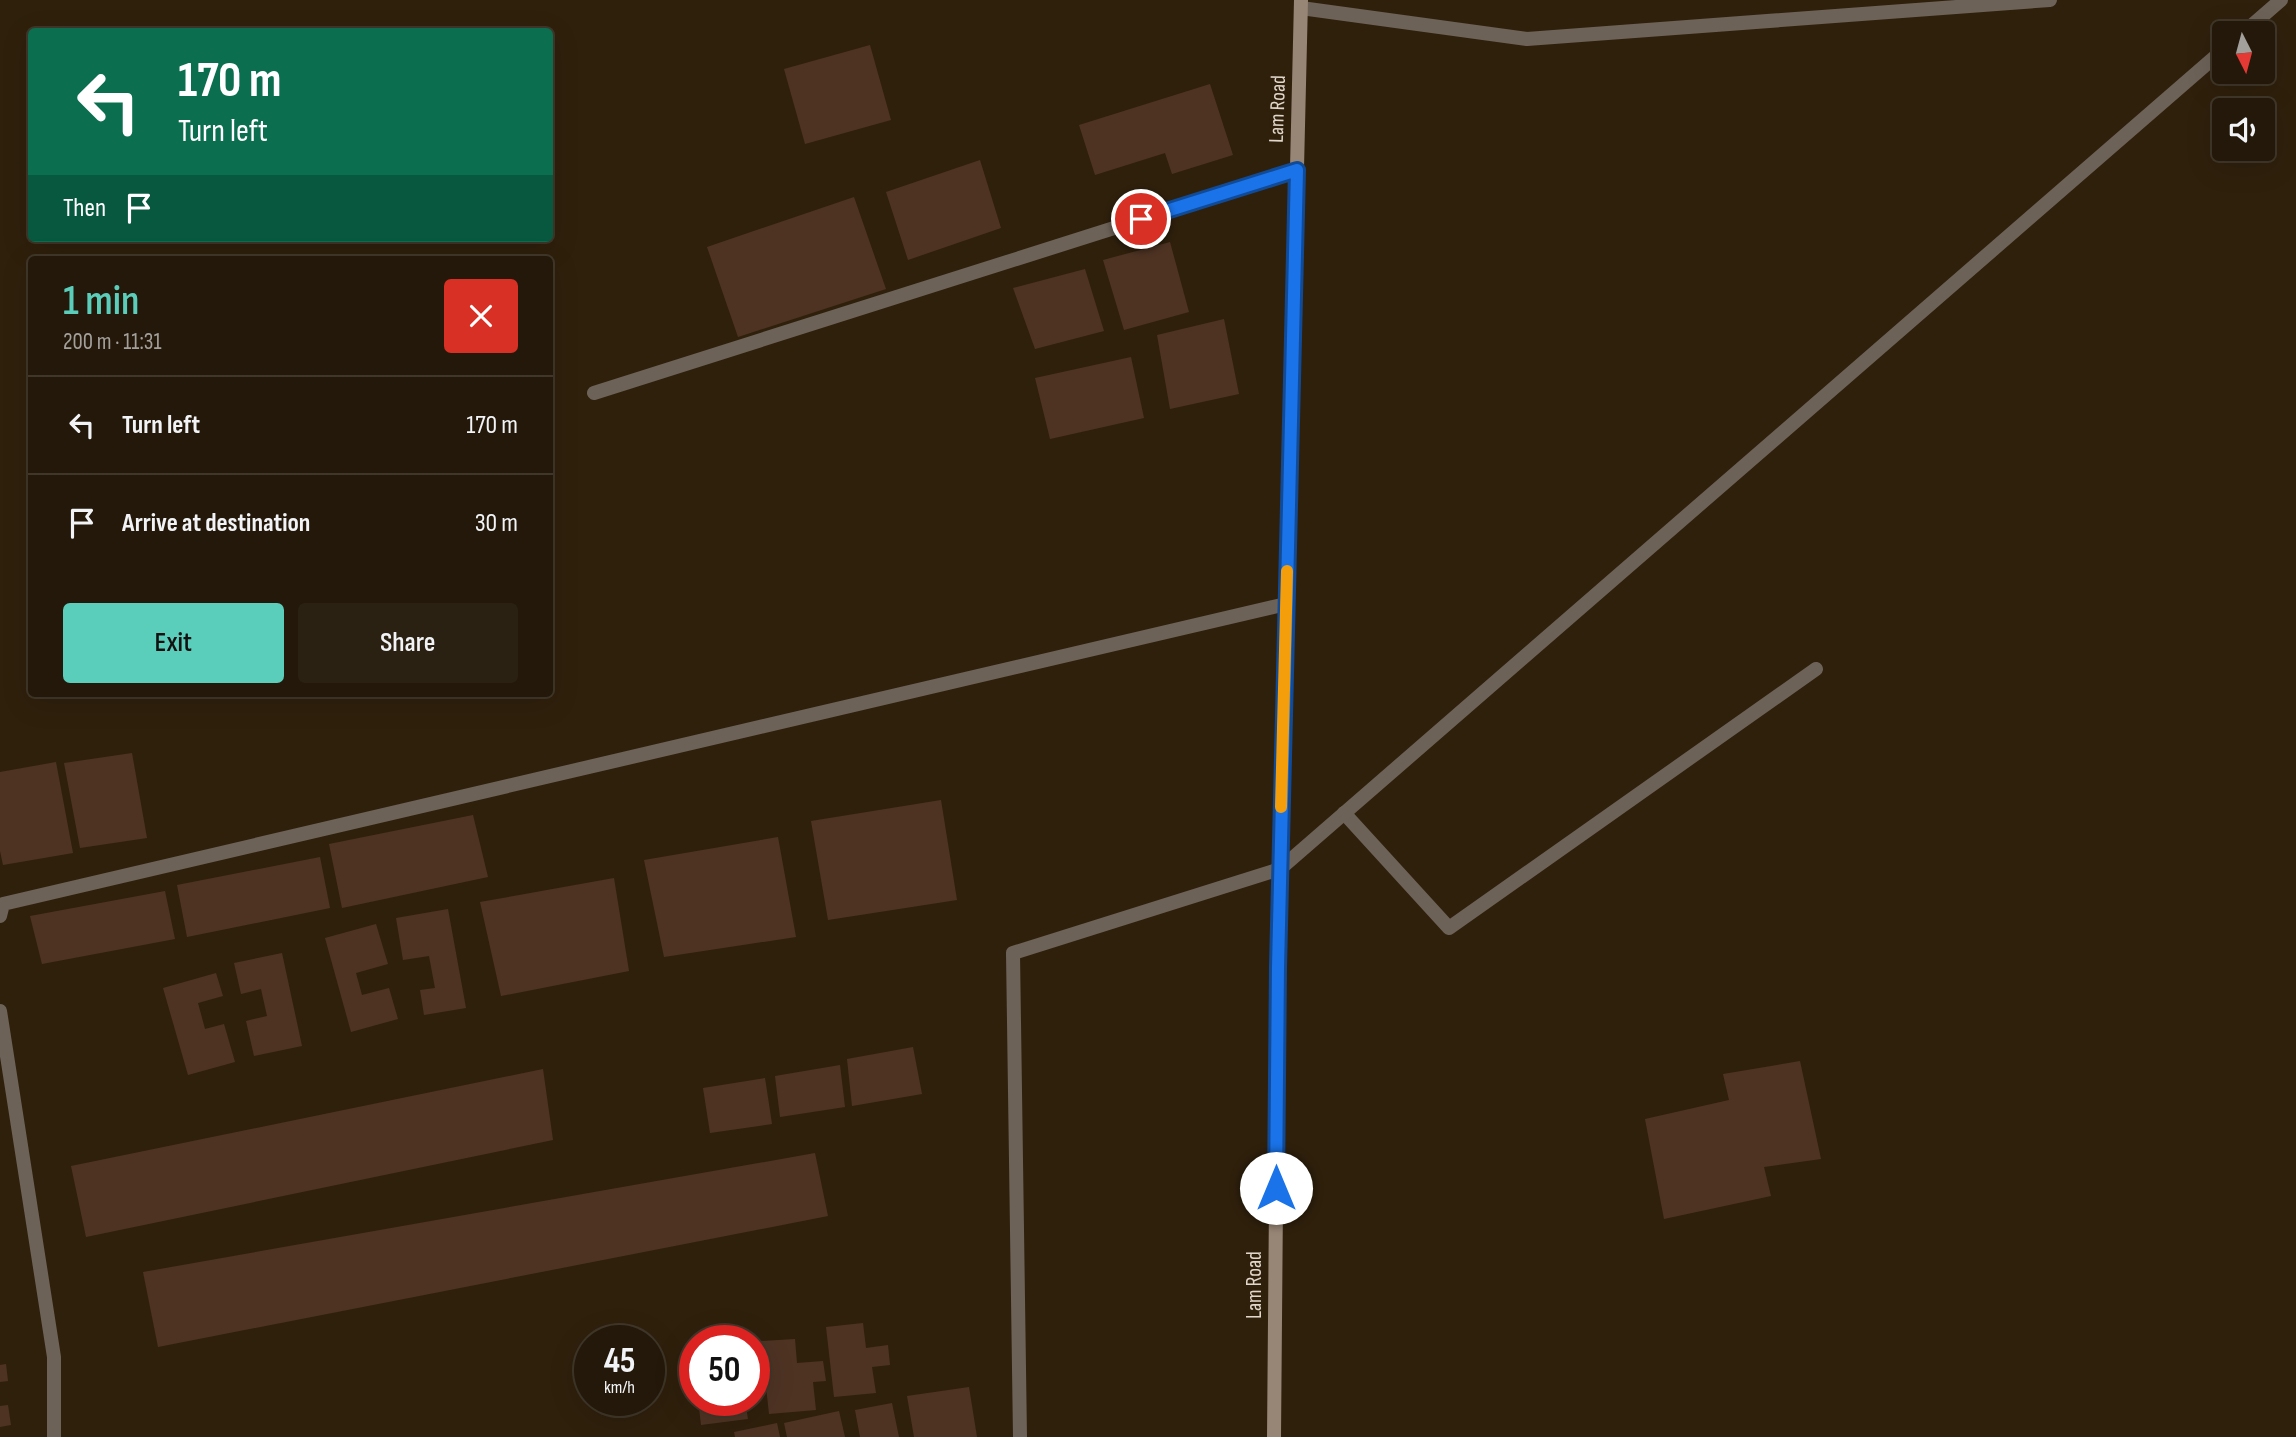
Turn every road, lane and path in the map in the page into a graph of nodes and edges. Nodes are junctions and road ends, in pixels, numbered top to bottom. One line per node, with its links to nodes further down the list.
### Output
1 (2050, 0): 3 (street)
2 (2281, 0): 4 (street)
3 (1301, 4): 6 (main road, Lam Road)
4 (2257, 21)
5 (2212, 59): 10 (street)
6 (1297, 170): 7 (street); 8 (main road, Lam Road)
7 (594, 393)
8 (1286, 604): 11 (main road, Lam Road); 12 (street)
9 (1816, 668): 10 (street)
10 (1344, 813): 11 (street)
11 (1280, 869): 15 (street); 16 (main road, Lam Road)
12 (0, 916)
13 (0, 1011): 14 (street)
14 (54, 1437)
15 (1020, 1437)
16 (1274, 1437)

